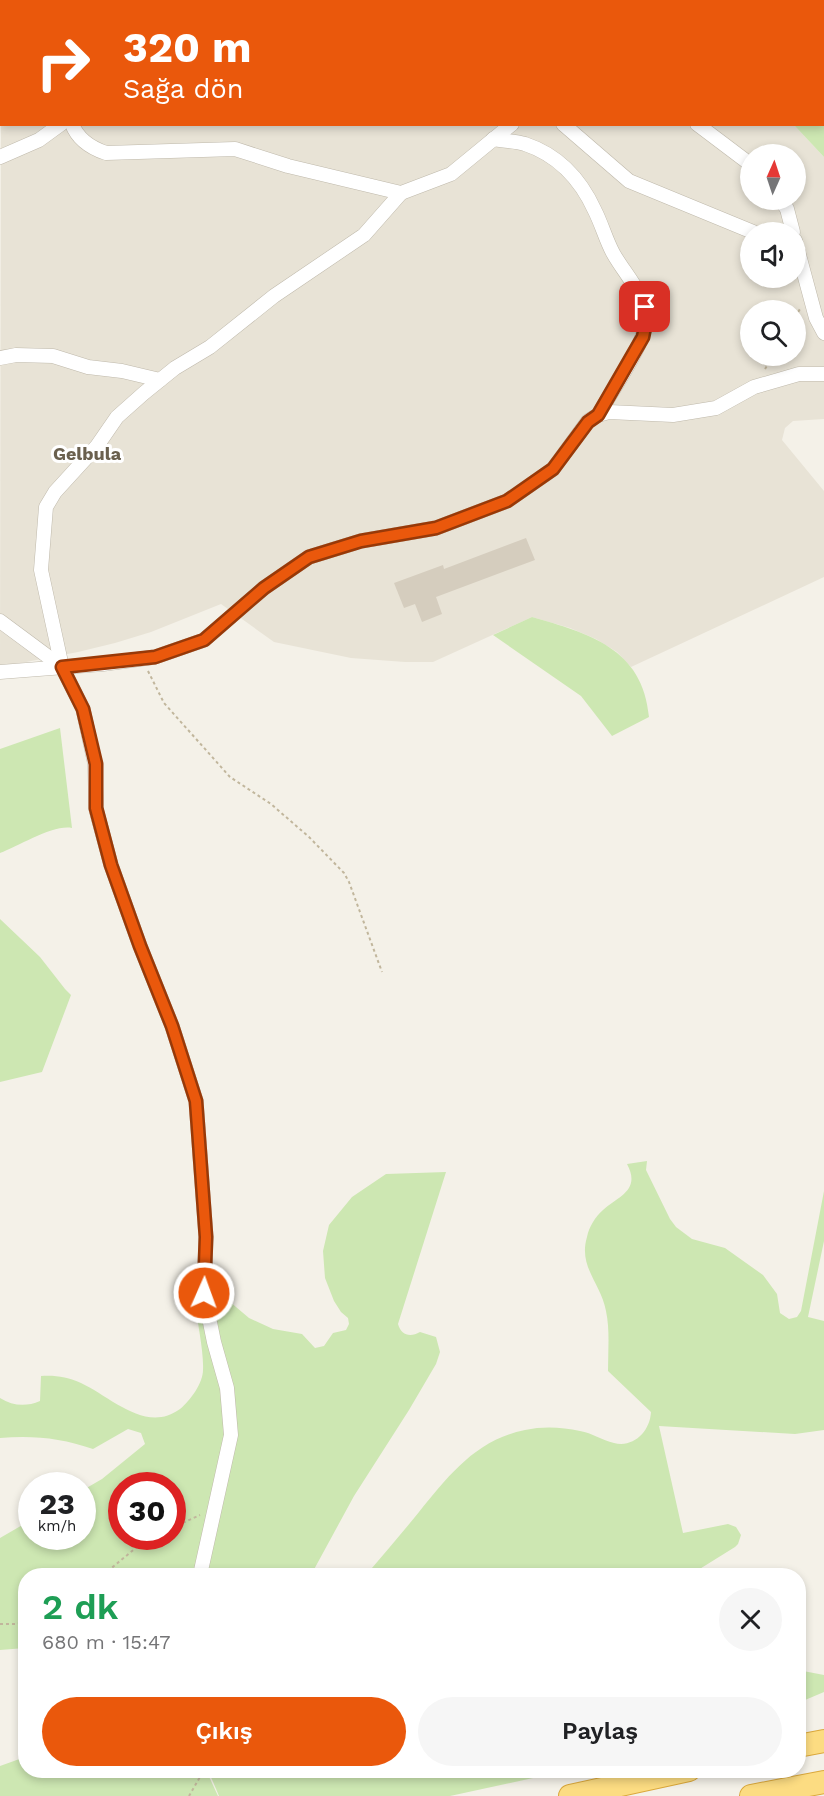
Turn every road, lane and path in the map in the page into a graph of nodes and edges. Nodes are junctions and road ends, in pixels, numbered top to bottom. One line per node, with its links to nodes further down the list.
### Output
1 (58, 126): 8 (street)
2 (73, 126): 9 (street)
3 (510, 126): 6 (street)
4 (565, 126): 10 (street)
5 (700, 126): 7 (street)
6 (493, 139): 9 (street); 16 (street)
7 (740, 156)
8 (0, 157)
9 (401, 193): 15 (street)
10 (740, 227)
11 (806, 282): 12 (street)
12 (824, 333)
13 (0, 358): 15 (street)
14 (824, 374): 16 (street)
15 (160, 380): 19 (street)
16 (598, 415): 18 (street)
17 (0, 621): 19 (street)
18 (142, 659): 19 (street); 21 (path)
19 (62, 667): 20 (street); 22 (street)
20 (0, 672)
21 (382, 972)
22 (215, 1508): 23 (path); 26 (street)
23 (186, 1521)
24 (133, 1550): 25 (path)
25 (111, 1568)
26 (202, 1568)
27 (0, 1624): 28 (path)
28 (18, 1624)
29 (824, 1741): 30 (highway)
30 (806, 1744)
31 (199, 1778): 34 (path)
32 (652, 1778): 35 (highway)
33 (824, 1782): 36 (highway)
34 (189, 1796)
35 (570, 1796)
36 (751, 1796)

